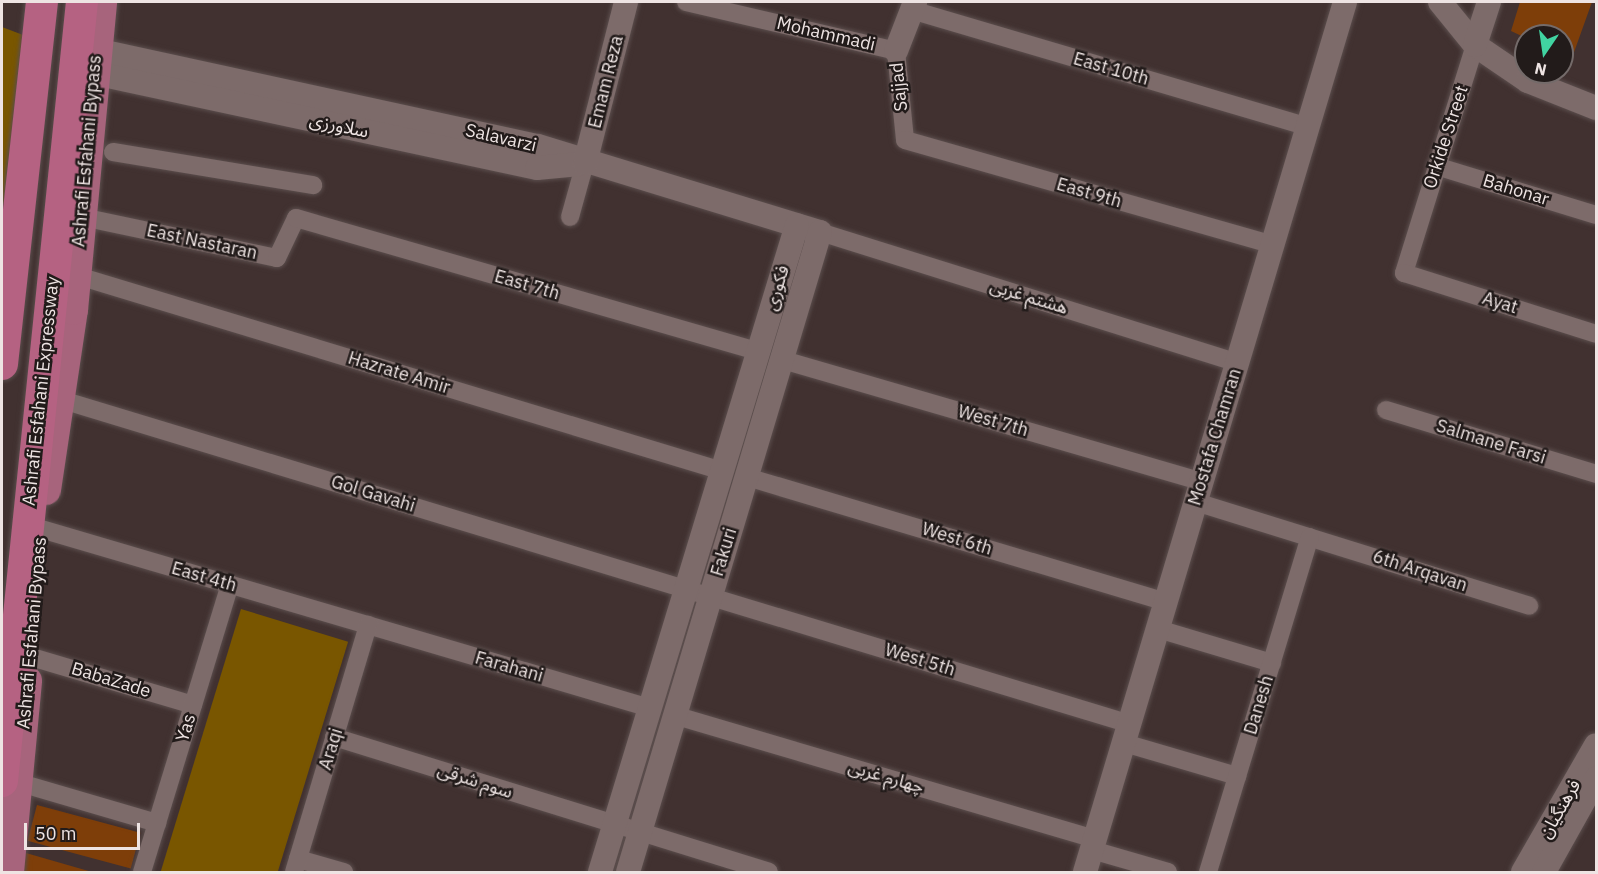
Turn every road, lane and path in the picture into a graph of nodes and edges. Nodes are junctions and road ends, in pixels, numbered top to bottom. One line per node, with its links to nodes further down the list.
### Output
1 (42, 2): 35 (highway)
2 (82, 2): 61 (highway, Ashrafi Esfahani Expressway)
3 (102, 2): 12 (main road, Ashrafi Esfahani Bypass)
4 (626, 2): 19 (street, Emam Reza)
5 (686, 2): 11 (street, Mohammadi)
6 (1440, 2): 10 (street)
7 (1489, 2): 10 (street, Orkide Street)
8 (1340, 3): 16 (street, Mostafa Chamran)
9 (915, 7): 11 (street, Sajjad); 16 (street, East 10th)
10 (1475, 45): 15 (street); 20 (street, Orkide Street)
11 (896, 51): 17 (street, Sajjad)
12 (95, 62): 13 (street); 14 (street, سلاورزی); 23 (main road, Ashrafi Esfahani Bypass)
13 (176, 65): 14 (street); 19 (street, Salavarzi)
14 (171, 90): 19 (street, سلاورزی)
15 (1596, 108)
16 (1308, 127): 28 (street, Mostafa Chamran)
17 (905, 140): 28 (street, East 9th)
18 (113, 152): 21 (street)
19 (585, 164): 24 (street); 26 (street, Salavarzi)
20 (1436, 166): 22 (street, Bahonar); 29 (street, Orkide Street)
21 (313, 185)
22 (1596, 214)
23 (82, 217): 25 (street, East Nastaran); 30 (main road, Ashrafi Esfahani Bypass)
24 (570, 217)
25 (296, 218): 32 (street, East 7th)
26 (797, 225): 27 (street, Salavarzi); 32 (street, فکوری)
27 (820, 232): 33 (street, Fakuri); 34 (street, هشتم غربی)
28 (1273, 245): 34 (street, Mostafa Chamran)
29 (1404, 273): 31 (street, Ayat)
30 (75, 274): 36 (main road, Ashrafi Esfahani Bypass); 38 (street, Hazrate Amir)
31 (1596, 334)
32 (758, 351): 38 (street, Fakuri)
33 (783, 360): 40 (street, Fakuri); 41 (street, West 7th)
34 (1238, 363): 41 (street, Mostafa Chamran)
35 (2, 364)
36 (59, 399): 42 (main road, Ashrafi Esfahani Bypass); 45 (street, Gol Gavahi)
37 (1386, 410): 39 (street, Salmane Farsi)
38 (722, 471): 45 (street, Fakuri)
39 (1596, 474)
40 (747, 477): 46 (street, Fakuri); 47 (street, West 6th)
41 (1199, 492): 43 (street, West 7th); 47 (street, Mostafa Chamran)
42 (41, 529): 44 (street, East 4th); 51 (main road, Ashrafi Esfahani Bypass)
43 (1310, 537): 48 (street, 6th Arqavan); 52 (street, Danesh)
44 (230, 584): 49 (street, East 4th); 53 (street, Yas)
45 (686, 589): 46 (street, Gol Gavahi); 54 (street, Fakuri)
46 (711, 596): 55 (street, Fakuri); 56 (street, West 5th)
47 (1166, 602): 50 (street, Mostafa Chamran)
48 (1529, 606)
49 (368, 625): 54 (street, Farahani); 57 (street, Araqi)
50 (1158, 629): 52 (street); 56 (street, Mostafa Chamran)
51 (28, 656): 53 (street, BabaZade); 61 (main road, Ashrafi Esfahani Bypass)
52 (1272, 663): 59 (street, Danesh)
53 (193, 705): 62 (street, Yas)
54 (650, 708): 63 (street, Fakuri)
55 (676, 716): 64 (street, Fakuri); 65 (street, چهارم غربی)
56 (1127, 734): 59 (street, West 5th); 65 (street, Mostafa Chamran)
57 (334, 736): 63 (street, سوم شرقی); 66 (street, Araqi)
58 (1596, 745): 75 (street, فرهنگیان)
59 (1237, 776): 74 (street, Danesh)
60 (1596, 779): 76 (street, فرهنگیان)
61 (11, 782): 62 (street); 67 (main road, Ashrafi Esfahani Bypass)
62 (157, 824): 68 (street, Yas)
63 (615, 826): 64 (street, سوم شرقی); 70 (street, Fakuri)
64 (640, 834): 71 (street, Fakuri); 72 (street, سوم شرقی)
65 (1091, 854): 73 (street, چهارم غربی)
66 (296, 866): 69 (street)
67 (9, 873)
68 (142, 873)
69 (344, 873)
70 (600, 873)
71 (628, 873)
72 (769, 873)
73 (1168, 873)
74 (1208, 873)
75 (1523, 873)
76 (1544, 873)

